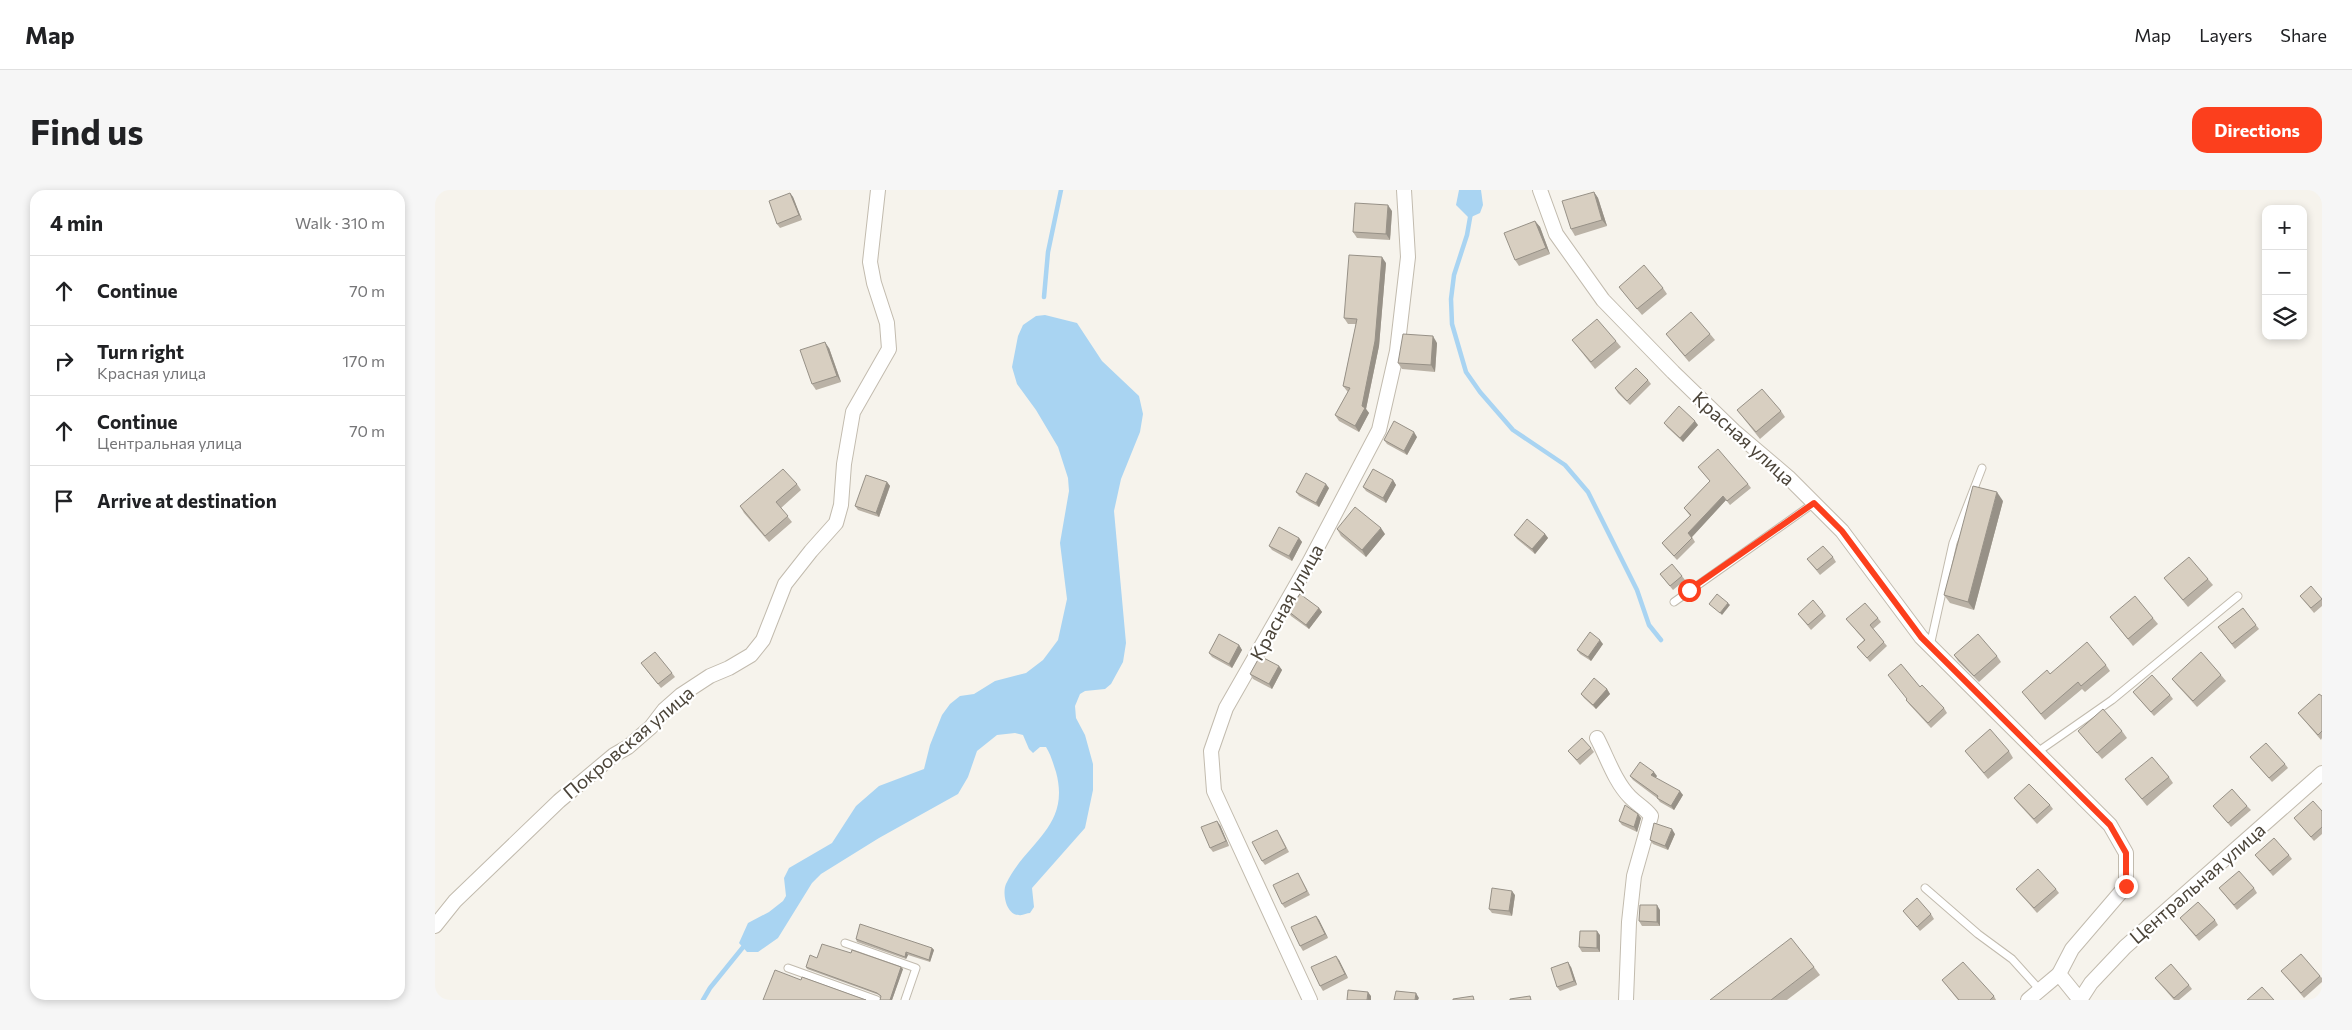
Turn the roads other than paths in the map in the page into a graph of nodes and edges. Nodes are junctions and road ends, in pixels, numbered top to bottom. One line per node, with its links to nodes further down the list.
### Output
1 (878, 190): 14 (street, Покровская улица)
2 (1404, 190): 21 (street, Красная улица)
3 (1540, 190): 5 (street, Красная улица)
4 (1982, 468): 8 (lane)
5 (1814, 503): 7 (lane); 8 (street, Красная улица)
6 (2238, 596): 10 (lane)
7 (1674, 602)
8 (1930, 646): 10 (street, Красная улица)
9 (1597, 738): 22 (street)
10 (2035, 753): 11 (street, Красная улица)
11 (2047, 764): 17 (street, Центральная улица)
12 (2322, 773): 24 (street, Центральная улица)
13 (1925, 888): 18 (lane)
14 (435, 926)
15 (845, 943): 20 (lane)
16 (788, 968): 19 (lane)
17 (2059, 974): 18 (street, Центральная улица); 24 (street, Центральная улица)
18 (2040, 990): 23 (street, Центральная улица)
19 (877, 1000)
20 (905, 1000)
21 (1310, 1000)
22 (1626, 1000)
23 (2028, 1000)
24 (2080, 1000)

